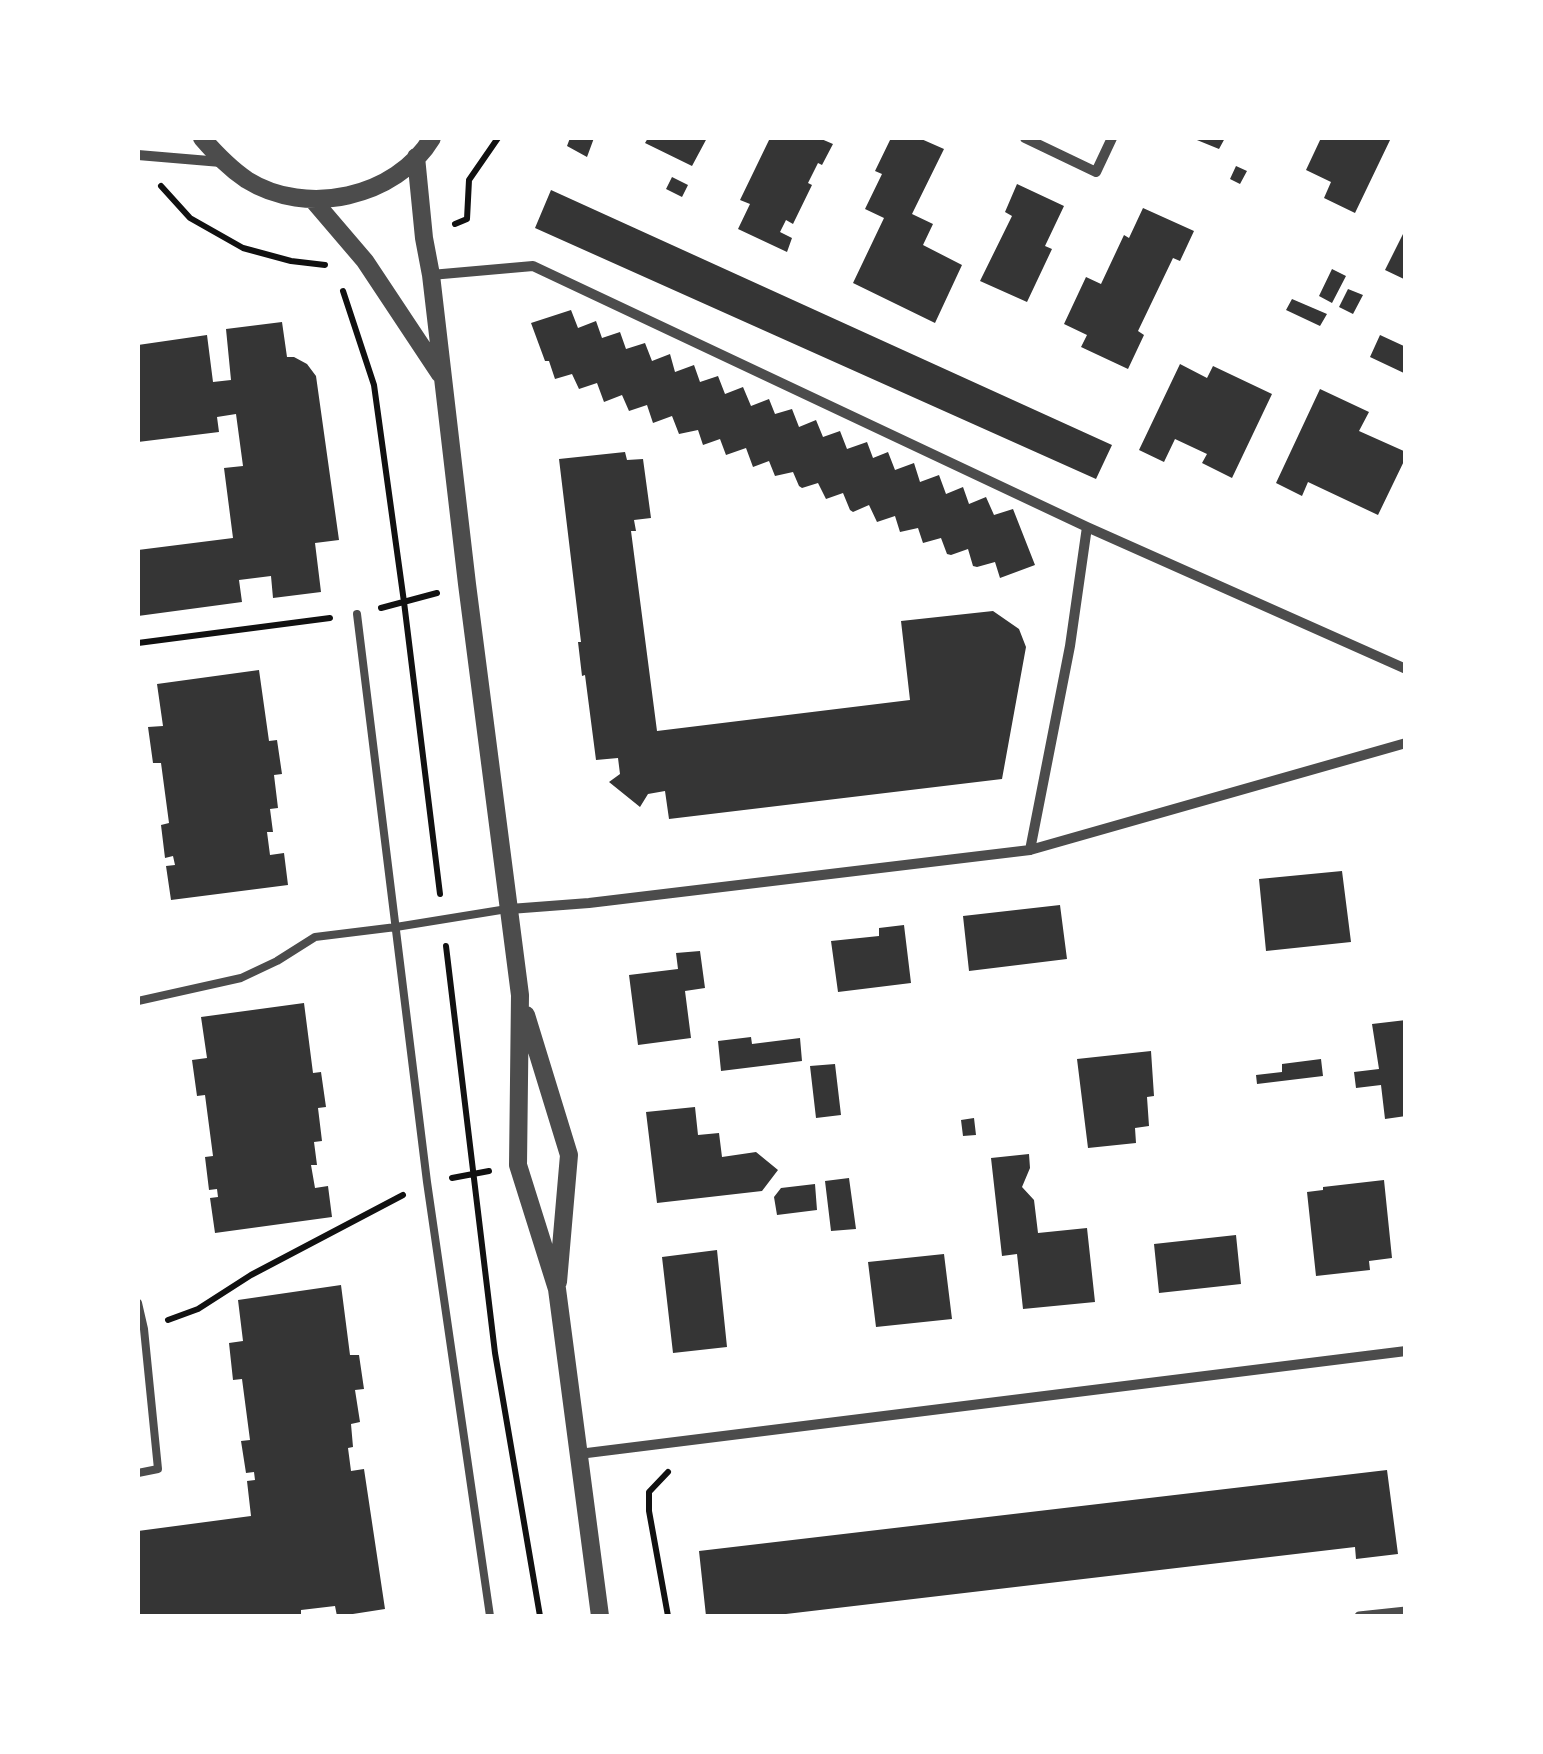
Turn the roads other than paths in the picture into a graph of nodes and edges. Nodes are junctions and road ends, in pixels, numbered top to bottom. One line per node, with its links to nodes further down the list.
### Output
1 (202, 138): 7 (street)
2 (432, 138): 6 (street)
3 (1025, 138): 4 (street)
4 (1112, 138)
5 (138, 155): 7 (street)
6 (416, 156): 8 (street); 9 (street)
7 (222, 162): 8 (street)
8 (312, 200): 10 (street)
9 (431, 275): 10 (street); 11 (street)
10 (443, 379): 16 (street)
11 (1087, 528): 13 (street); 15 (street)
12 (357, 614): 17 (lane)
13 (1406, 669)
14 (1406, 743): 15 (street)
15 (1030, 850): 16 (street)
16 (510, 909): 17 (lane); 18 (street)
17 (396, 928): 19 (lane); 26 (lane)
18 (520, 995): 20 (street); 20 (street)
19 (138, 1001)
20 (557, 1289): 23 (street)
21 (138, 1303): 24 (lane)
22 (1406, 1351): 23 (street)
23 (579, 1454): 27 (street)
24 (138, 1472)
25 (1406, 1611): 28 (street)
26 (490, 1616)
27 (600, 1616)
28 (1359, 1616)

